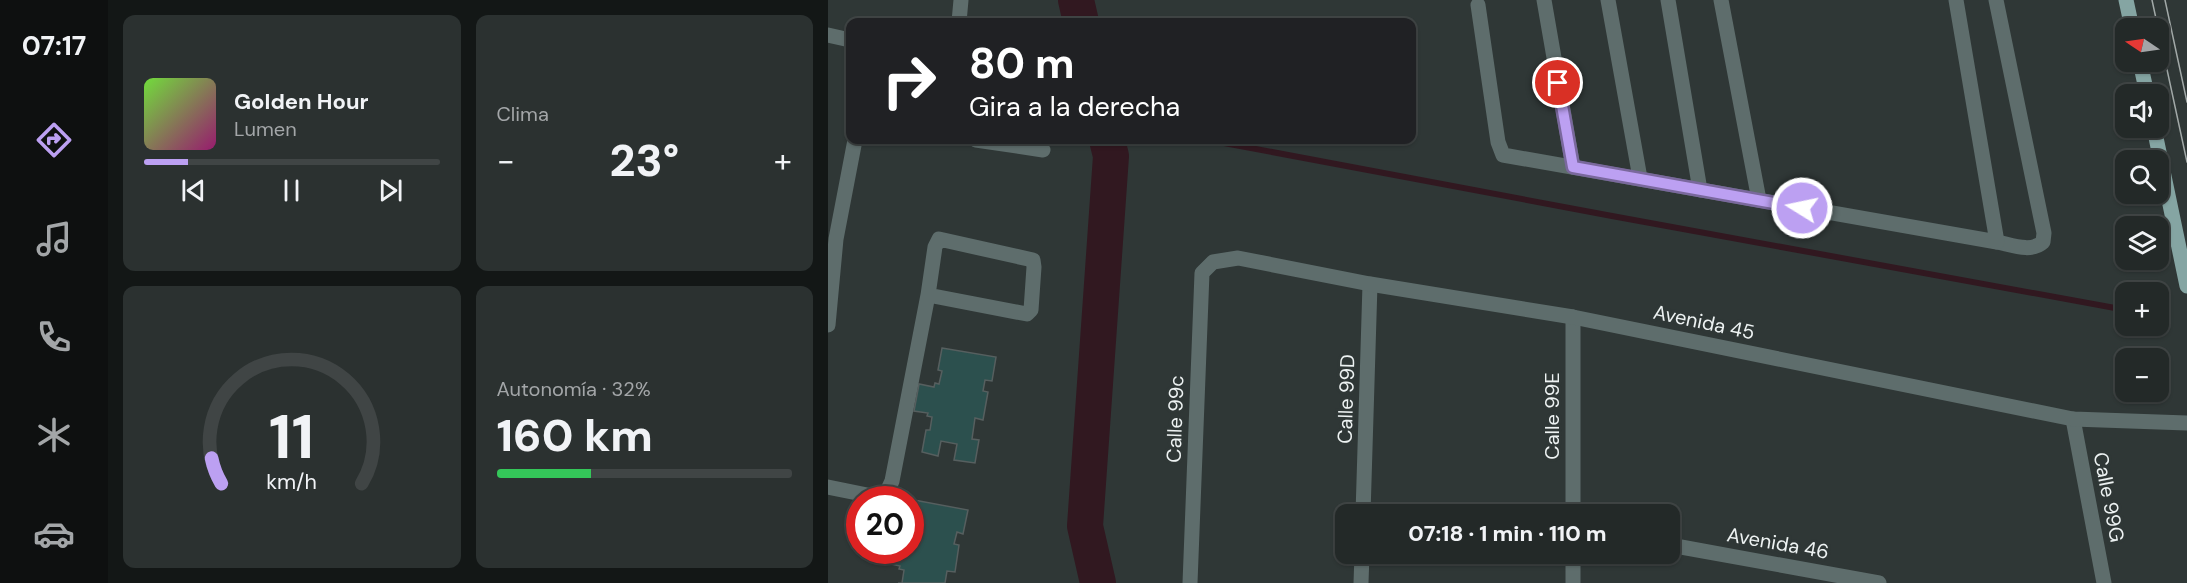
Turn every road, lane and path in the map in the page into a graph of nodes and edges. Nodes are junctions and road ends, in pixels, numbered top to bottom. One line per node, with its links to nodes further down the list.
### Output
1 (961, 0): 10 (street)
2 (1544, 0): 18 (street)
3 (1608, 0): 19 (street)
4 (1668, 0): 20 (street)
5 (1721, 0): 21 (street)
6 (1956, 0): 22 (street)
7 (1996, 0): 22 (street)
8 (2126, 0): 11 (main road)
9 (1478, 5): 18 (street)
10 (959, 18)
11 (2130, 18)
12 (828, 35): 13 (street)
13 (846, 39)
14 (2156, 138): 25 (main road)
15 (854, 144): 28 (street)
16 (1003, 144): 17 (street)
17 (1043, 150)
18 (1573, 167): 19 (street)
19 (1640, 178): 20 (street)
20 (1700, 189): 21 (street)
21 (1759, 200): 22 (street)
22 (1997, 242)
23 (1213, 262): 24 (street, Avenida 45); 37 (street, Calle 99c)
24 (1370, 284): 27 (street, Avenida 45); 32 (street, Calle 99D)
25 (2187, 286)
26 (928, 295): 26 (street); 31 (street)
27 (1573, 317): 29 (street, Avenida 45); 33 (street, Calle 99E)
28 (828, 325)
29 (2073, 419): 30 (street, Avenida 45); 41 (street, Calle 99G)
30 (2187, 423)
31 (828, 487)
32 (1364, 504)
33 (1573, 504)
34 (1680, 547): 40 (street, Avenida 46)
35 (1362, 564): 38 (street)
36 (1573, 564): 39 (street)
37 (1190, 583)
38 (1361, 583)
39 (1573, 583)
40 (1879, 583)
41 (2104, 583)

